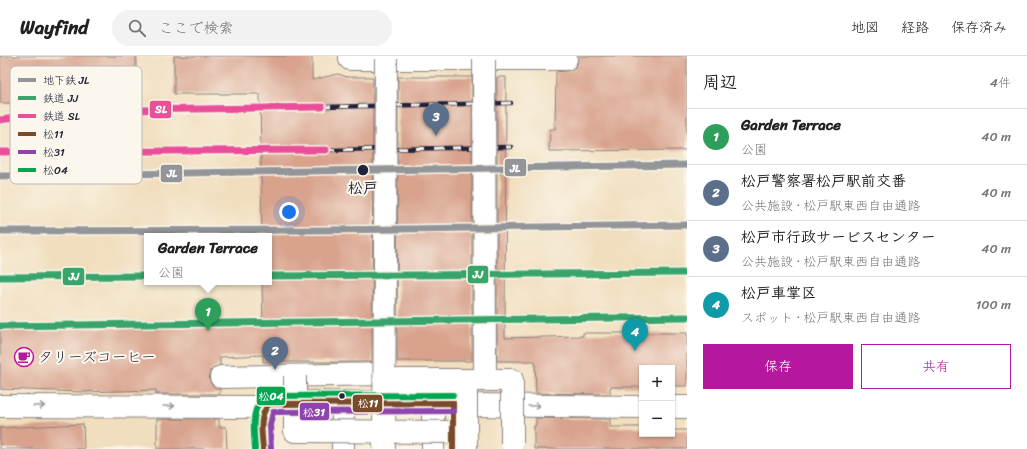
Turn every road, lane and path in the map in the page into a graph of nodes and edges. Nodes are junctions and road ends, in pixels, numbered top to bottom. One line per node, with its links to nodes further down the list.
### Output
1 (350, 56): 4 (street)
2 (526, 57): 5 (street); 6 (street)
3 (411, 58): 4 (street); 5 (street)
4 (386, 59): 9 (street, bridge)
5 (484, 59): 10 (street, bridge)
6 (566, 59)
7 (295, 376): 8 (street); 9 (street); 18 (street, bridge)
8 (221, 377)
9 (384, 377): 10 (street, bridge); 19 (street, bridge)
10 (476, 380): 20 (street, bridge); 21 (street, bridge)
11 (343, 403): 12 (street); 14 (street); 23 (street)
12 (443, 403): 15 (street, one-way to 15); 24 (street)
13 (0, 406): 14 (street, one-way to 14)
14 (265, 407): 22 (street)
15 (639, 407)
16 (675, 407): 17 (street)
17 (687, 408)
18 (332, 440): 19 (street, bridge)
19 (384, 440): 20 (street, bridge)
20 (466, 440)
21 (512, 443)
22 (263, 449)
23 (343, 449)
24 (433, 449)

